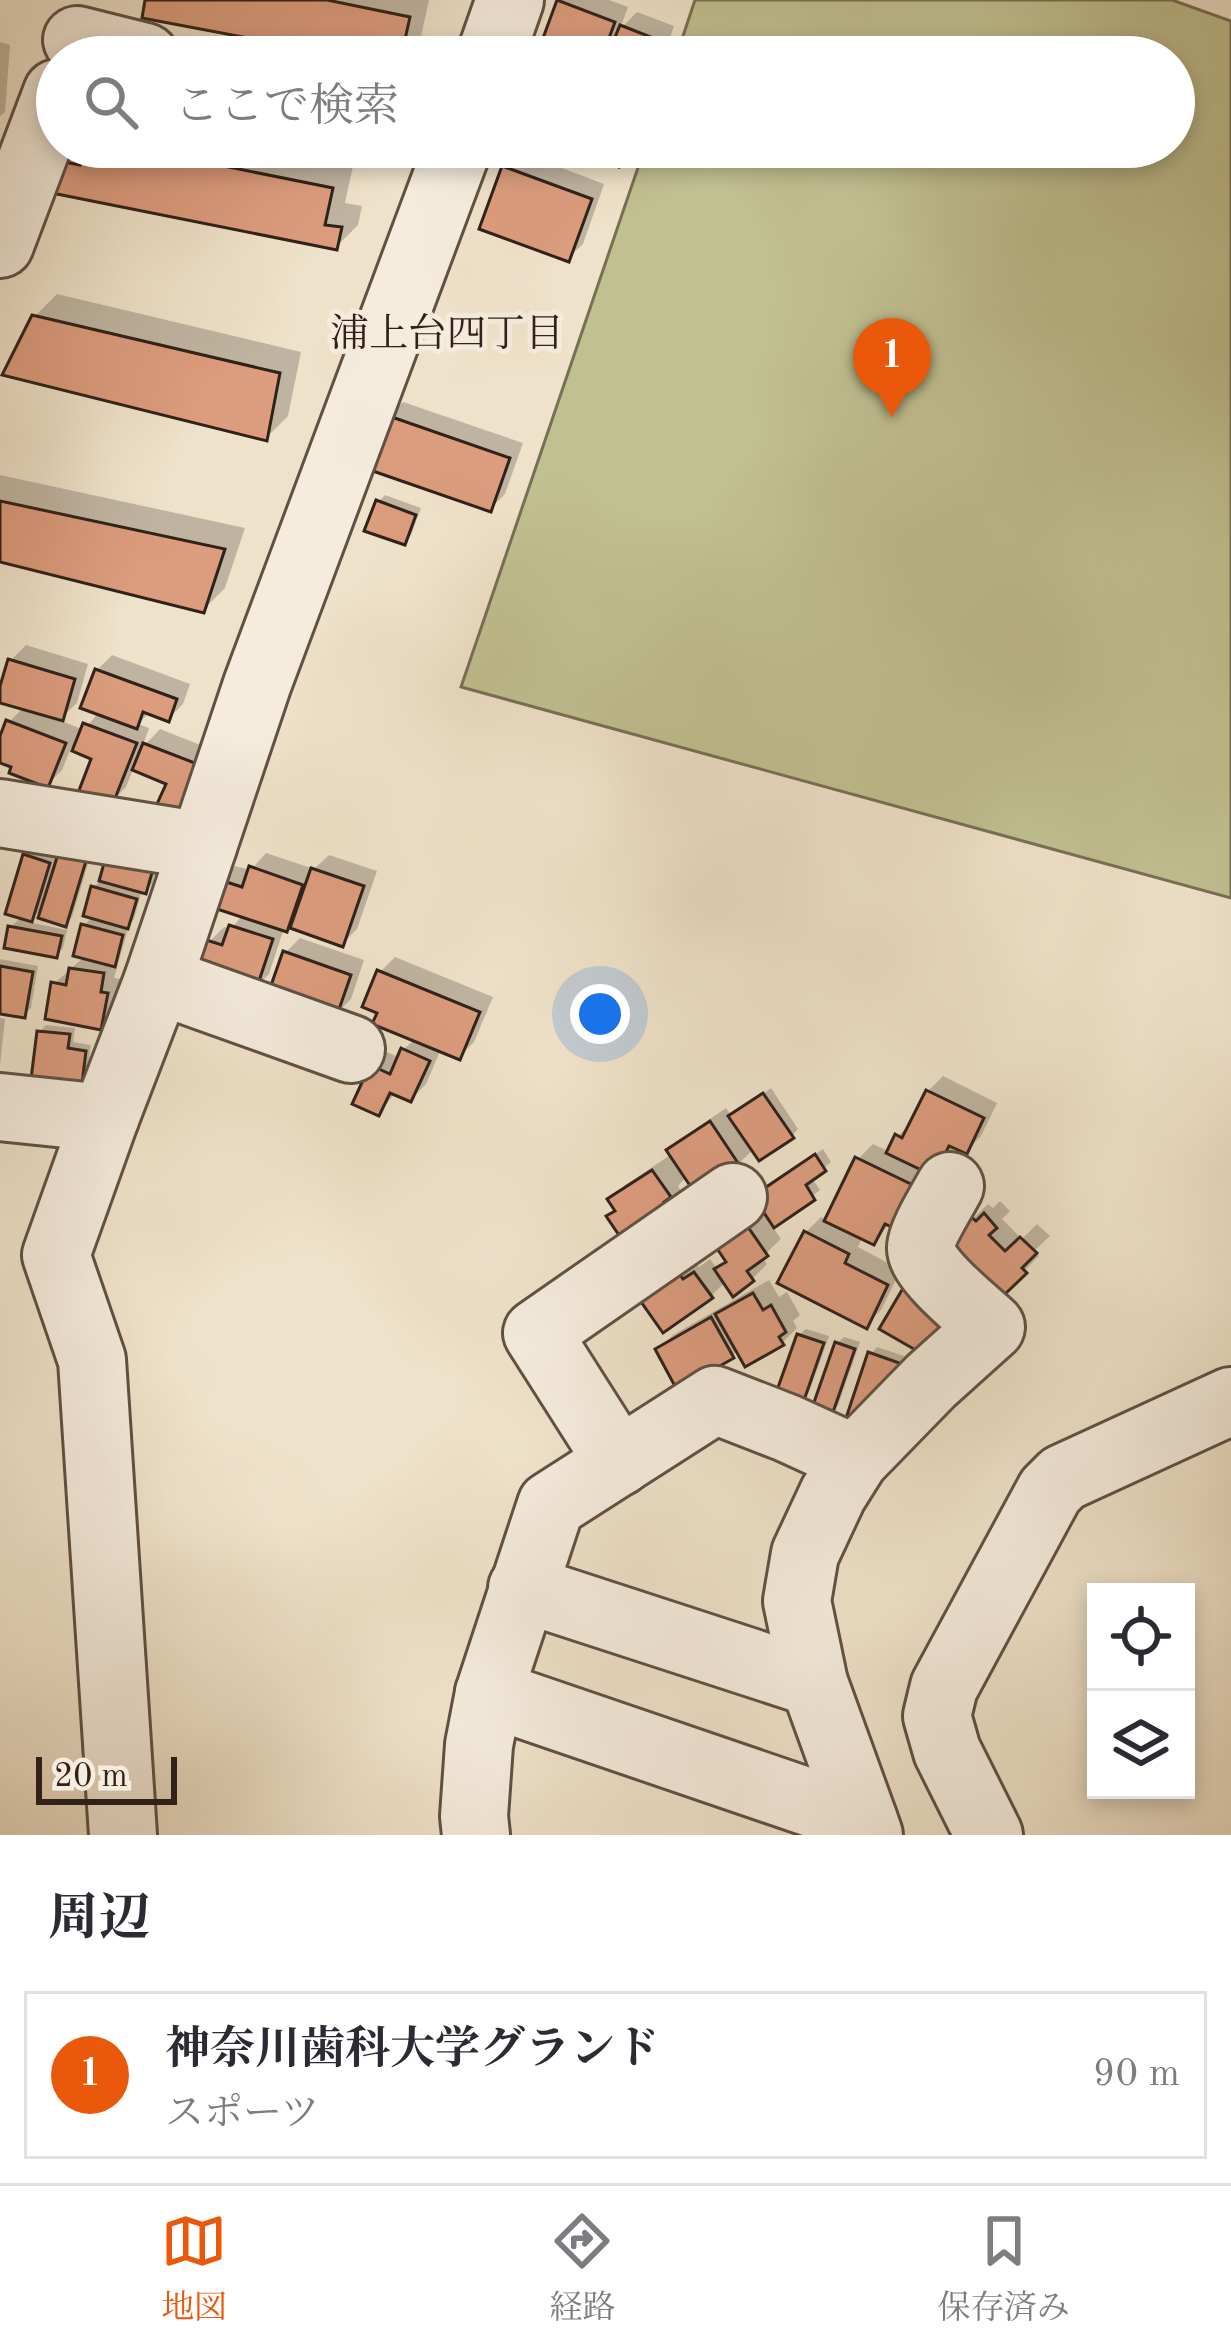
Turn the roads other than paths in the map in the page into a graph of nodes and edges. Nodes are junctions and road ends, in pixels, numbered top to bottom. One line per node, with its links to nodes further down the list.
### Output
1 (510, 0): 2 (street)
2 (497, 36)
3 (36, 148): 5 (street)
4 (438, 168): 7 (street)
5 (0, 244)
6 (0, 814): 7 (street)
7 (203, 846): 8 (street)
8 (158, 980): 9 (street); 11 (street)
9 (351, 1049)
10 (0, 1107): 11 (street)
11 (104, 1118): 21 (street)
12 (950, 1186): 15 (street)
13 (733, 1197): 16 (street)
14 (1231, 1401): 23 (street)
15 (855, 1460): 16 (street); 18 (street)
16 (619, 1462): 17 (street)
17 (522, 1588): 18 (street); 19 (street)
18 (814, 1682): 20 (street)
19 (489, 1693): 20 (street); 22 (street)
20 (867, 1828)
21 (123, 1835)
22 (476, 1835)
23 (989, 1835)

